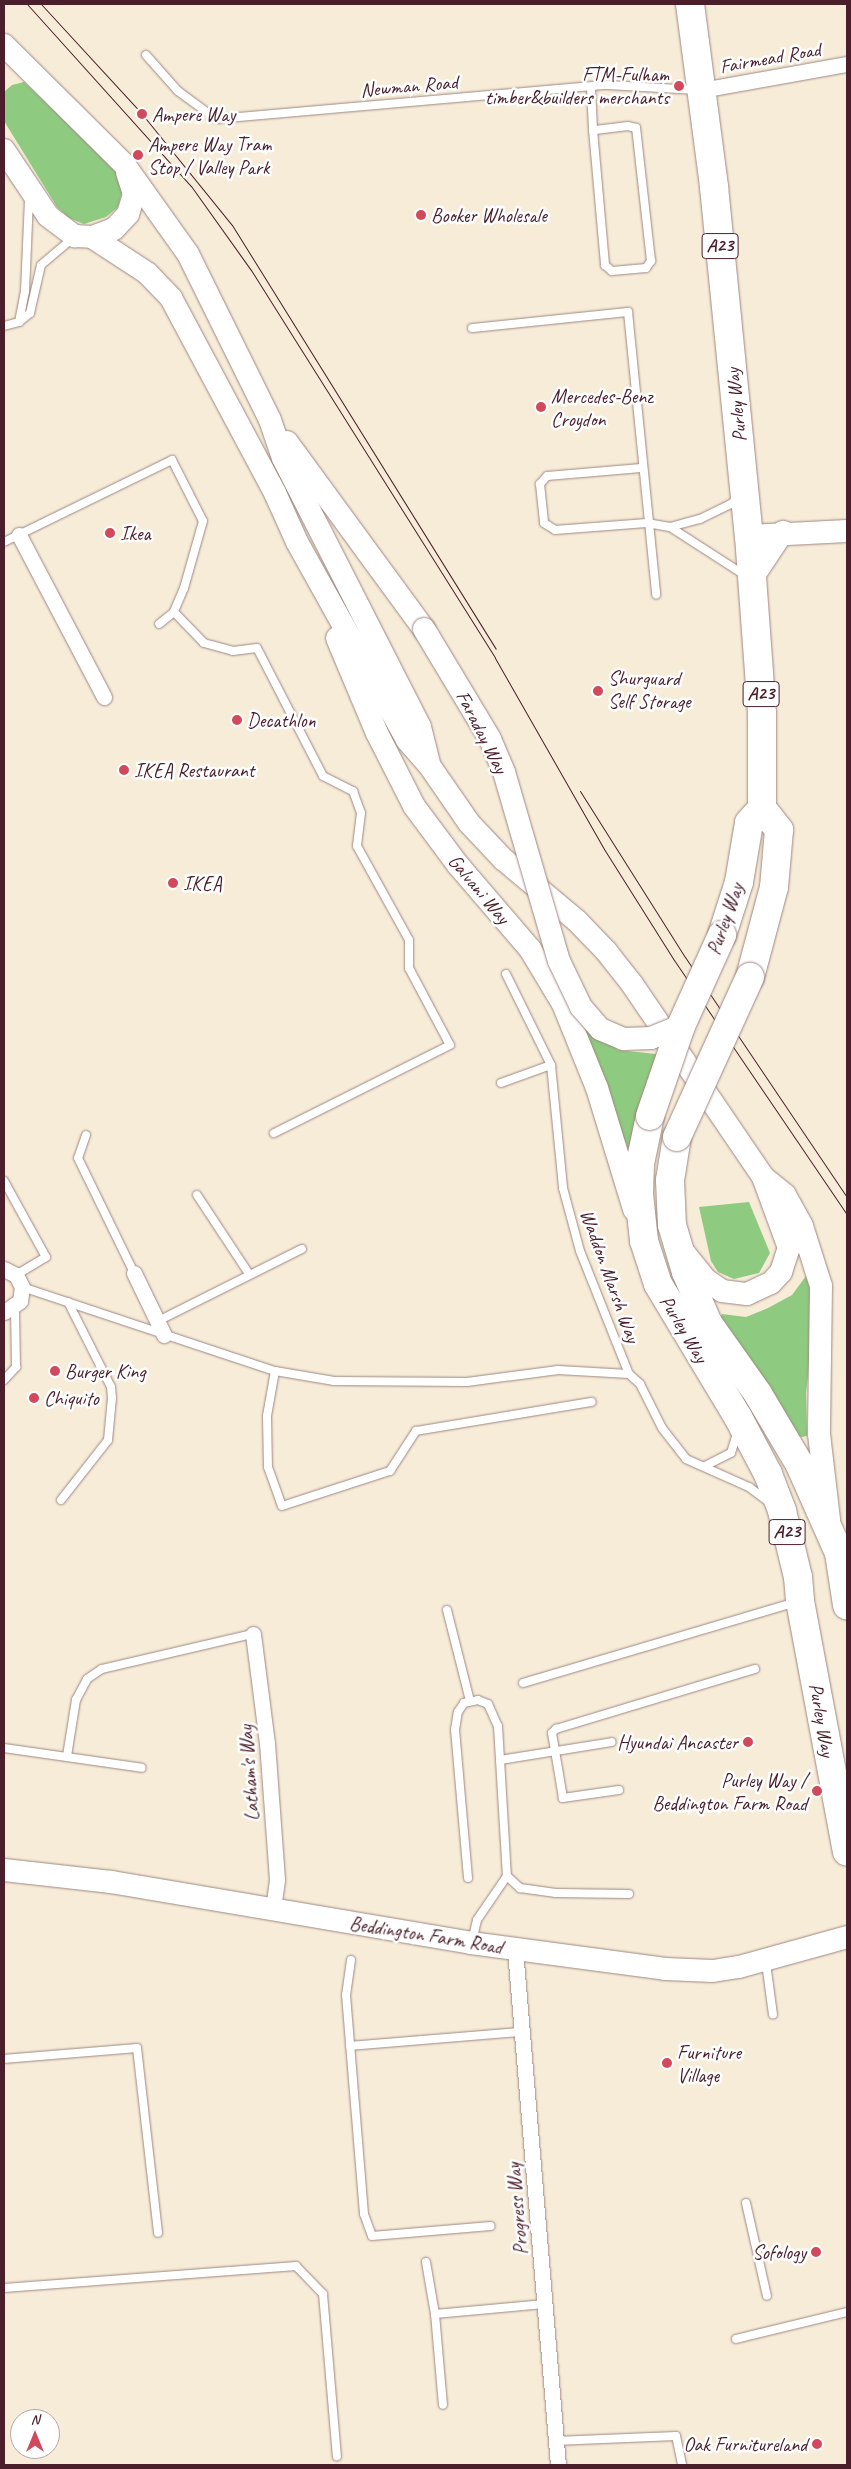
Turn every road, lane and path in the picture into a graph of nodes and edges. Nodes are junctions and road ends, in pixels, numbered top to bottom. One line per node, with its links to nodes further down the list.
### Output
1 (690, 4): 6 (highway, Purley Way / A23)
2 (4, 45): 9 (street)
3 (146, 55): 5 (lane, Newman Road)
4 (847, 64): 6 (street, Fairmead Road)
5 (591, 87): 6 (lane, Newman Road); 7 (lane)
6 (701, 90): 17 (highway, Purley Way / A23)
7 (594, 130): 7 (lane)
8 (4, 150): 10 (street)
9 (124, 164): 11 (street); 15 (street)
10 (29, 186): 11 (street); 12 (lane)
11 (84, 236): 12 (lane); 25 (street)
12 (19, 322): 13 (lane)
13 (4, 326)
14 (472, 328): 16 (lane)
15 (270, 420): 31 (street); 34 (street, Faraday Way, bridge)
16 (641, 468): 18 (lane); 18 (lane)
17 (745, 489): 19 (lane); 23 (highway, Purley Way / A23)
18 (647, 523): 19 (lane); 27 (lane)
19 (670, 527): 26 (lane)
20 (847, 531): 21 (street)
21 (783, 532): 23 (street); 26 (street)
22 (19, 534): 24 (lane); 28 (lane); 30 (street)
23 (749, 536): 26 (highway, Purley Way / A23)
24 (4, 542)
25 (297, 542): 31 (street); 42 (street, Galvani Way)
26 (751, 580): 32 (highway, Purley Way / A23)
27 (656, 595)
28 (174, 612): 29 (lane); 37 (lane)
29 (159, 624)
30 (104, 697)
31 (429, 765): 39 (street)
32 (762, 808): 34 (highway, Purley Way / A23, bridge); 43 (highway, Purley Way / A23, bridge)
33 (506, 974): 35 (lane, Waddon Marsh Way)
34 (681, 1026): 42 (highway, Purley Way / A23, bridge)
35 (551, 1065): 36 (lane); 53 (lane, Waddon Marsh Way)
36 (500, 1083)
37 (274, 1133)
38 (86, 1135): 45 (lane)
39 (763, 1177): 43 (street); 60 (street)
40 (4, 1181): 47 (lane)
41 (197, 1194): 46 (lane)
42 (644, 1241): 56 (highway, Purley Way / A23)
43 (676, 1242): 60 (highway, Purley Way / A23)
44 (302, 1249): 46 (lane)
45 (134, 1273): 50 (street)
46 (249, 1274): 50 (lane)
47 (14, 1277): 48 (lane); 49 (street)
48 (68, 1302): 51 (lane); 58 (lane)
49 (10, 1309): 54 (lane)
50 (158, 1320): 51 (street)
51 (164, 1335): 52 (lane)
52 (275, 1371): 53 (lane); 55 (lane)
53 (629, 1374): 57 (lane, Waddon Marsh Way)
54 (4, 1380)
55 (592, 1402)
56 (738, 1417): 57 (lane); 59 (highway, Purley Way / A23)
57 (705, 1466): 59 (lane, Waddon Marsh Way)
58 (61, 1500)
59 (782, 1511): 61 (highway, Purley Way / A23)
60 (830, 1532): 62 (highway, Purley Way / A23)
61 (800, 1601): 66 (lane); 75 (highway, Purley Way / A23)
62 (847, 1605)
63 (447, 1610): 67 (lane)
64 (253, 1634): 71 (lane); 80 (street, Latham's Way)
65 (755, 1669): 70 (lane)
66 (522, 1683)
67 (470, 1701): 72 (lane); 78 (lane)
68 (612, 1742): 70 (lane)
69 (4, 1748): 71 (lane)
70 (554, 1752): 72 (lane); 74 (lane)
71 (66, 1756): 73 (lane)
72 (500, 1760): 77 (lane)
73 (142, 1768)
74 (619, 1790)
75 (847, 1852)
76 (4, 1870): 80 (street, Beddington Farm Road)
77 (506, 1876): 79 (lane); 82 (lane)
78 (468, 1878)
79 (628, 1894)
80 (273, 1910): 82 (street, Beddington Farm Road)
81 (847, 1937): 85 (street, Beddington Farm Road)
82 (472, 1944): 83 (street, Beddington Farm Road)
83 (515, 1950): 85 (street, Beddington Farm Road); 87 (street, Progress Way)
84 (351, 1960): 88 (lane)
85 (765, 1960): 86 (lane)
86 (773, 2015)
87 (521, 2032): 88 (lane); 96 (street, Progress Way)
88 (350, 2046): 91 (lane)
89 (4, 2059): 92 (lane)
90 (746, 2203): 95 (lane)
91 (491, 2226)
92 (158, 2233)
93 (426, 2262): 98 (lane)
94 (4, 2288): 102 (lane)
95 (767, 2296)
96 (545, 2304): 98 (lane); 101 (street, Progress Way)
97 (847, 2312): 99 (lane)
98 (435, 2314): 100 (lane)
99 (736, 2339)
100 (443, 2405)
101 (555, 2441): 103 (street, Progress Way); 104 (lane)
102 (337, 2456)
103 (558, 2465)
104 (682, 2465)

